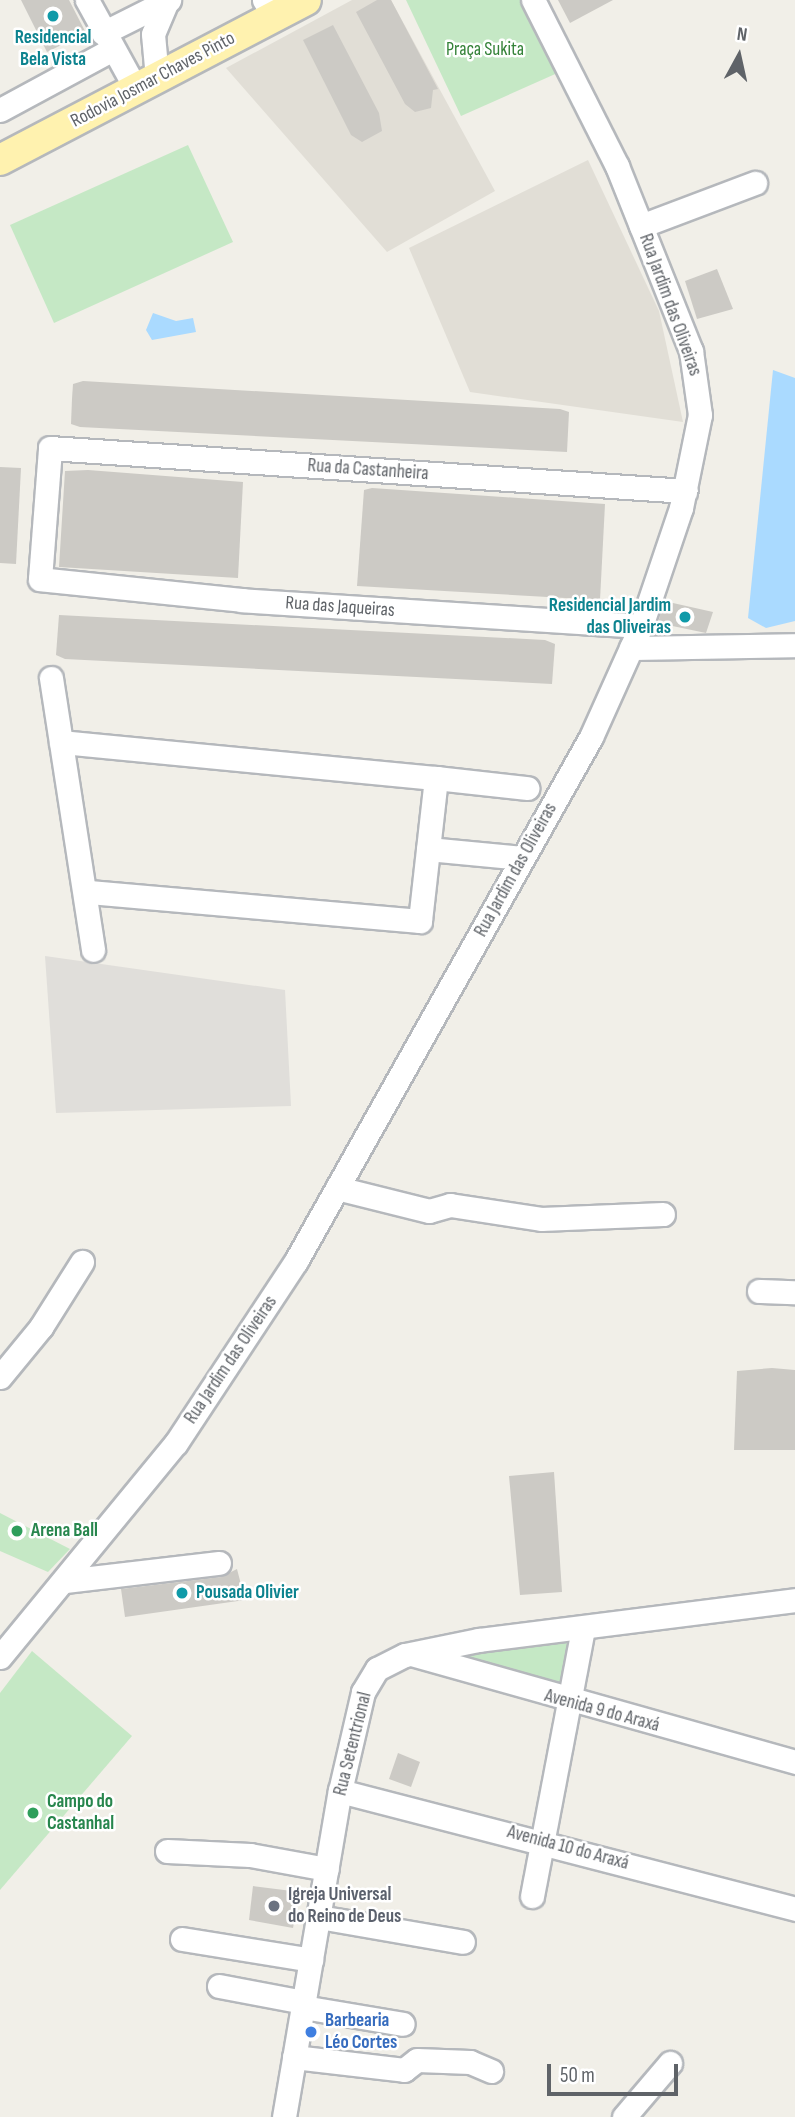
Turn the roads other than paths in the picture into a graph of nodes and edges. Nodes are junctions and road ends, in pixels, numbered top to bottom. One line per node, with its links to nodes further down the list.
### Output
1 (87, 0): 6 (street)
2 (168, 0): 6 (street); 7 (street)
3 (306, 0): 5 (main road, Rodovia Josmar Chaves Pinto)
4 (533, 0): 11 (street, Rua Jardim das Oliveiras)
5 (269, 8): 7 (main road, Rodovia Josmar Chaves Pinto)
6 (108, 41): 7 (street); 8 (street)
7 (146, 83): 9 (main road, Rodovia Josmar Chaves Pinto)
8 (0, 110)
9 (0, 160)
10 (755, 183): 11 (street)
11 (641, 226): 12 (street, Rua Jardim das Oliveiras)
12 (685, 491): 13 (street, Rua da Castanheira); 14 (street, Rua Jardim das Oliveiras)
13 (40, 579): 14 (street, Rua das Jaqueiras)
14 (641, 626): 16 (street, Rua Jardim das Oliveiras)
15 (795, 645): 16 (street)
16 (631, 648): 22 (street, Rua Jardim das Oliveiras)
17 (51, 678): 18 (street)
18 (61, 742): 19 (street); 23 (street)
19 (436, 778): 20 (street); 21 (street)
20 (527, 788)
21 (428, 849): 22 (street); 23 (street)
22 (523, 858): 25 (street, Rua Jardim das Oliveiras)
23 (86, 892): 24 (street)
24 (93, 950)
25 (337, 1188): 26 (street); 32 (street, Rua Jardim das Oliveiras)
26 (663, 1214)
27 (82, 1262): 30 (street)
28 (759, 1292): 29 (street)
29 (795, 1292)
30 (0, 1377)
31 (219, 1563): 32 (street)
32 (65, 1581): 35 (street, Rua Jardim das Oliveiras)
33 (795, 1600): 34 (street, Rua Setentrional)
34 (583, 1628): 36 (street, Rua Setentrional); 37 (street)
35 (3, 1649)
36 (412, 1654): 37 (street, Avenida 9 do Araxá); 39 (street, Rua Setentrional)
37 (572, 1704): 38 (street, Avenida 9 do Araxá); 40 (street)
38 (795, 1762)
39 (340, 1791): 40 (street, Avenida 10 do Araxá); 42 (street, Rua Setentrional)
40 (544, 1841): 43 (street); 44 (street, Avenida 10 do Araxá)
41 (167, 1851): 42 (street)
42 (327, 1869): 45 (street, Rua Setentrional)
43 (532, 1896)
44 (795, 1909)
45 (319, 1917): 47 (street); 48 (street, Rua Setentrional)
46 (182, 1939): 48 (street)
47 (463, 1942)
48 (311, 1960): 50 (street, Rua Setentrional)
49 (219, 1986): 50 (street)
50 (303, 2005): 51 (street); 52 (street, Rua Setentrional)
51 (403, 2024)
52 (294, 2057): 54 (street); 55 (street, Rua Setentrional)
53 (670, 2063): 56 (street)
54 (491, 2071)
55 (284, 2117)
56 (624, 2117)

